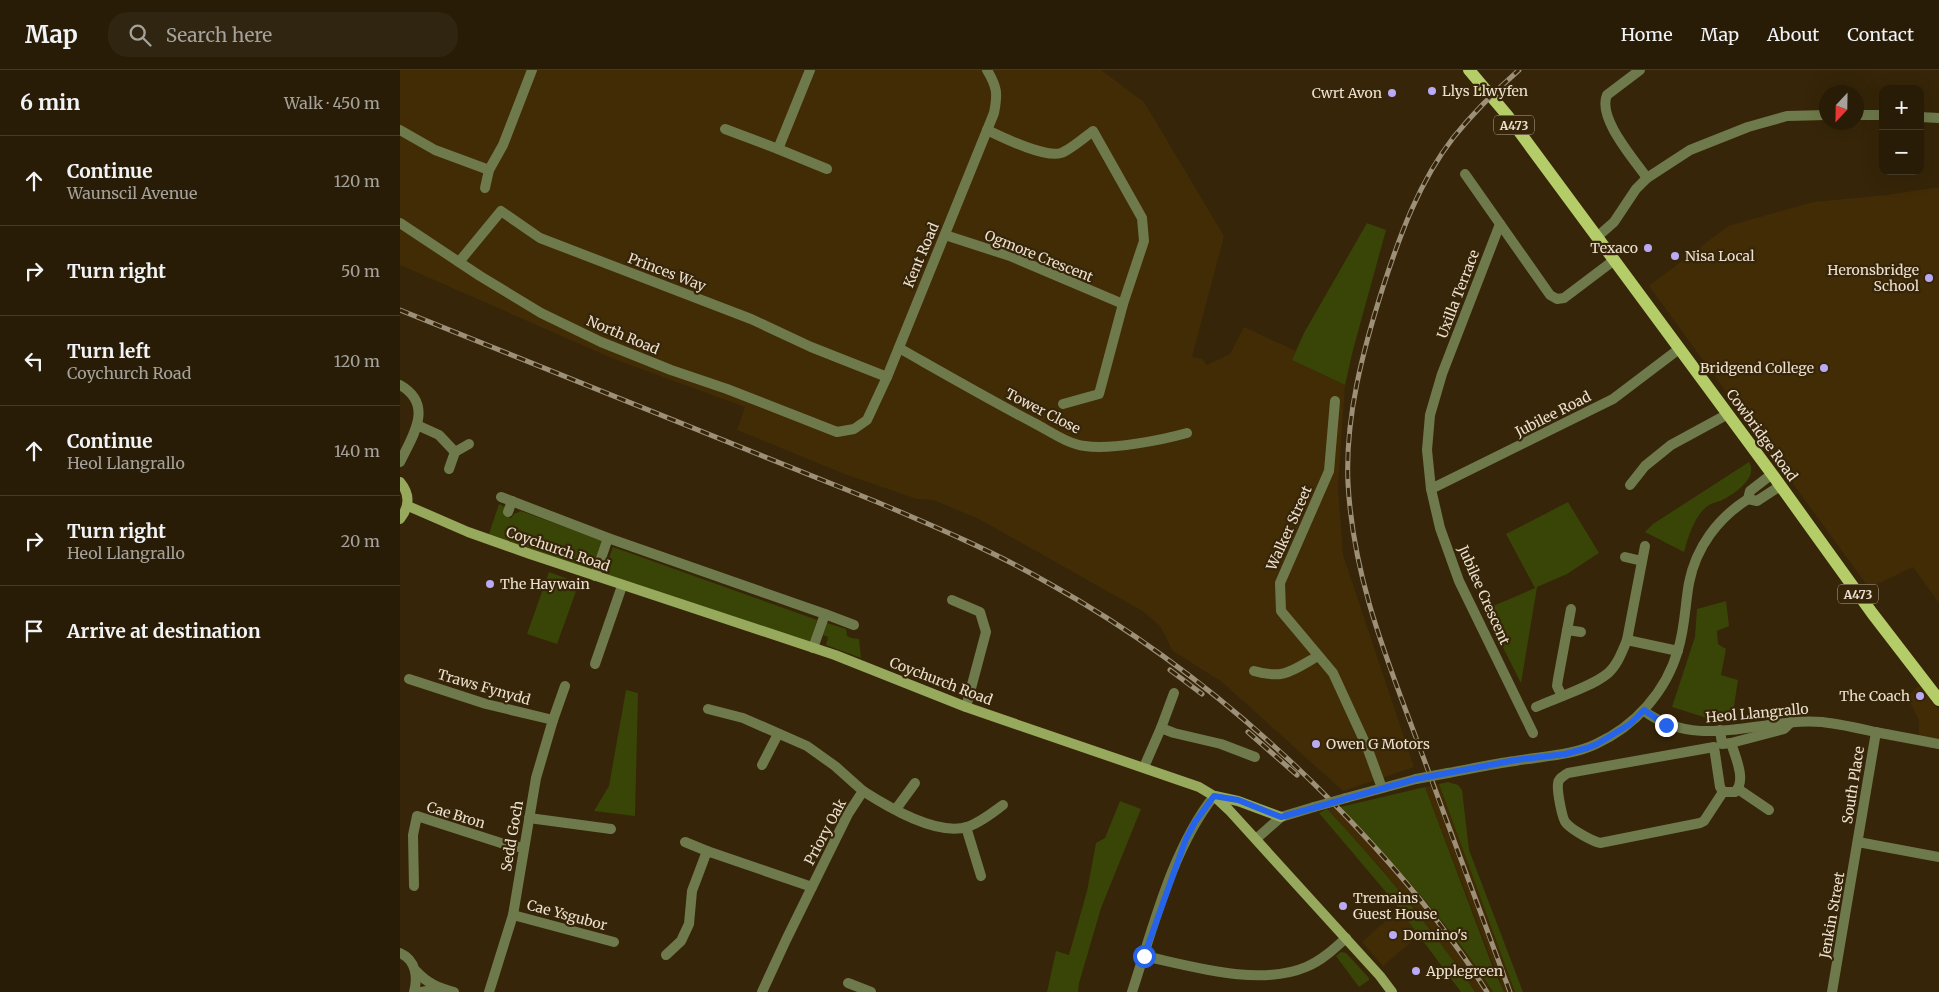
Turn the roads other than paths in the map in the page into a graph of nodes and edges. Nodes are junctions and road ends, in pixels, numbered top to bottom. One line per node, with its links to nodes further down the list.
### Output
1 (532, 70): 18 (street)
2 (810, 70): 16 (street)
3 (986, 70): 7 (street)
4 (998, 70): 7 (street, Kent Road)
5 (1469, 70): 25 (main road, Cowbridge Road / A473)
6 (1640, 70): 20 (street)
7 (995, 83): 15 (street, Kent Road)
8 (1819, 115): 20 (street)
9 (1864, 115): 10 (street)
10 (1879, 115)
11 (1924, 117): 12 (street)
12 (1939, 118)
13 (725, 129): 16 (street)
14 (400, 130): 18 (street)
15 (987, 130): 24 (street, Kent Road); 28 (street)
16 (778, 149): 17 (street)
17 (827, 169)
18 (489, 170): 21 (street)
19 (1465, 174): 23 (street)
20 (1647, 178): 25 (street)
21 (485, 188)
22 (400, 224): 27 (street, North Road)
23 (1500, 224): 26 (street); 31 (street, Uxilla Terrace)
24 (945, 234): 28 (street, Ogmore Crescent); 29 (street, Kent Road)
25 (1597, 237): 26 (main road, Cowbridge Road / A473)
26 (1614, 261): 30 (main road, Cowbridge Road / A473)
27 (459, 262): 32 (street, Princes Way); 38 (street, North Road)
28 (1123, 304): 35 (street)
29 (899, 348): 32 (street, Kent Road); 39 (street, Tower Close)
30 (1679, 349): 36 (main road, Cowbridge Road / A473); 48 (street, Jubilee Road)
31 (1442, 374): 48 (street, Jubilee Crescent)
32 (887, 378): 38 (street, Kent Road)
33 (400, 385): 37 (street)
34 (1336, 402): 70 (street, Walker Street)
35 (1064, 404)
36 (1728, 414): 44 (main road, Cowbridge Road / A473); 46 (street)
37 (417, 425): 41 (street); 42 (street)
38 (854, 429)
39 (1187, 433)
40 (468, 444): 41 (street)
41 (455, 452): 43 (street)
42 (400, 462)
43 (449, 469)
44 (1772, 474): 47 (main road, Cowbridge Road / A473); 50 (street)
45 (400, 482): 52 (main road)
46 (1630, 485)
47 (1780, 486): 50 (street); 75 (main road, Cowbridge Road / A473)
48 (1431, 489): 87 (street, Jubilee Crescent)
49 (502, 497): 51 (street)
50 (1748, 499): 69 (street)
51 (512, 501): 53 (street); 55 (street)
52 (408, 506): 54 (main road); 59 (main road, Coychurch Road)
53 (508, 512)
54 (400, 518)
55 (608, 538): 59 (street); 63 (street)
56 (1645, 546): 58 (street)
57 (1625, 558): 58 (street)
58 (1642, 561): 67 (street)
59 (595, 576): 60 (main road, Coychurch Road)
60 (622, 586): 68 (main road, Coychurch Road); 71 (street)
61 (952, 600): 78 (street)
62 (1571, 609): 65 (street)
63 (825, 614): 64 (street); 68 (street)
64 (854, 625)
65 (1567, 630): 66 (street); 77 (street)
66 (1581, 632)
67 (1627, 640): 69 (street); 77 (street)
68 (814, 648): 78 (main road, Coychurch Road)
69 (1678, 651): 81 (street)
70 (1318, 656): 72 (street); 95 (street, Walker Street)
71 (595, 664)
72 (1254, 671)
73 (409, 679): 82 (street, Traws Fynydd)
74 (565, 686): 82 (street, Sedd Goch)
75 (1936, 691)
76 (1174, 693): 84 (street)
77 (1562, 696): 79 (street)
78 (966, 707): 93 (main road, Coychurch Road)
79 (1536, 707)
80 (708, 710): 88 (street, Priory Oak)
81 (1644, 710): 85 (street, Heol Llangrallo); 95 (street, bridge)
82 (552, 720): 104 (street, Sedd Goch)
83 (1791, 722): 85 (street, Heol Llangrallo); 86 (street, Heol Llangrallo); 90 (street)
84 (1161, 728): 91 (street); 93 (street)
85 (1720, 730): 90 (street)
86 (1876, 732): 89 (street); 109 (street, South Place)
87 (1533, 733)
88 (778, 734): 92 (street); 97 (street, Priory Oak)
89 (1939, 744)
90 (1722, 745): 96 (street); 98 (street); 98 (street)
91 (1255, 757)
92 (762, 765)
93 (1144, 768): 99 (main road, Coychurch Road)
94 (915, 783): 101 (street)
95 (1382, 788): 103 (street, bridge)
96 (1738, 789): 98 (street); 102 (street)
97 (863, 791): 101 (street, Priory Oak); 115 (street, Priory Oak)
98 (1723, 792)
99 (1214, 796): 103 (main road); 107 (main road, Coychurch Road); 121 (street)
100 (1003, 805): 105 (street, Priory Oak)
101 (896, 809): 105 (street, Priory Oak)
102 (1769, 810)
103 (1281, 817): 107 (street)
104 (529, 818): 106 (street); 110 (street, Sedd Goch)
105 (966, 827): 113 (street)
106 (611, 829)
107 (1256, 839): 117 (main road, Coychurch Road)
108 (684, 842): 111 (street)
109 (1858, 842): 112 (street); 133 (street, Jenkin Street)
110 (524, 848): 114 (street, Cae Bron); 116 (street, Sedd Goch)
111 (707, 850): 115 (street); 120 (street)
112 (1939, 857)
113 (981, 876)
114 (414, 886)
115 (812, 887): 129 (street, Priory Oak)
116 (512, 915): 118 (street, Cae Ysgubor); 128 (street, Sedd Goch)
117 (1346, 938): 121 (street); 132 (main road, Coychurch Road)
118 (614, 942)
119 (400, 953): 122 (street)
120 (666, 955)
121 (1144, 956): 131 (street)
122 (416, 972): 124 (street); 125 (street)
123 (848, 983): 130 (street)
124 (439, 988): 126 (street); 127 (street)
125 (414, 992)
126 (421, 992)
127 (454, 992)
128 (489, 992)
129 (762, 992)
130 (871, 992)
131 (1132, 992)
132 (1392, 992)
133 (1832, 992)

